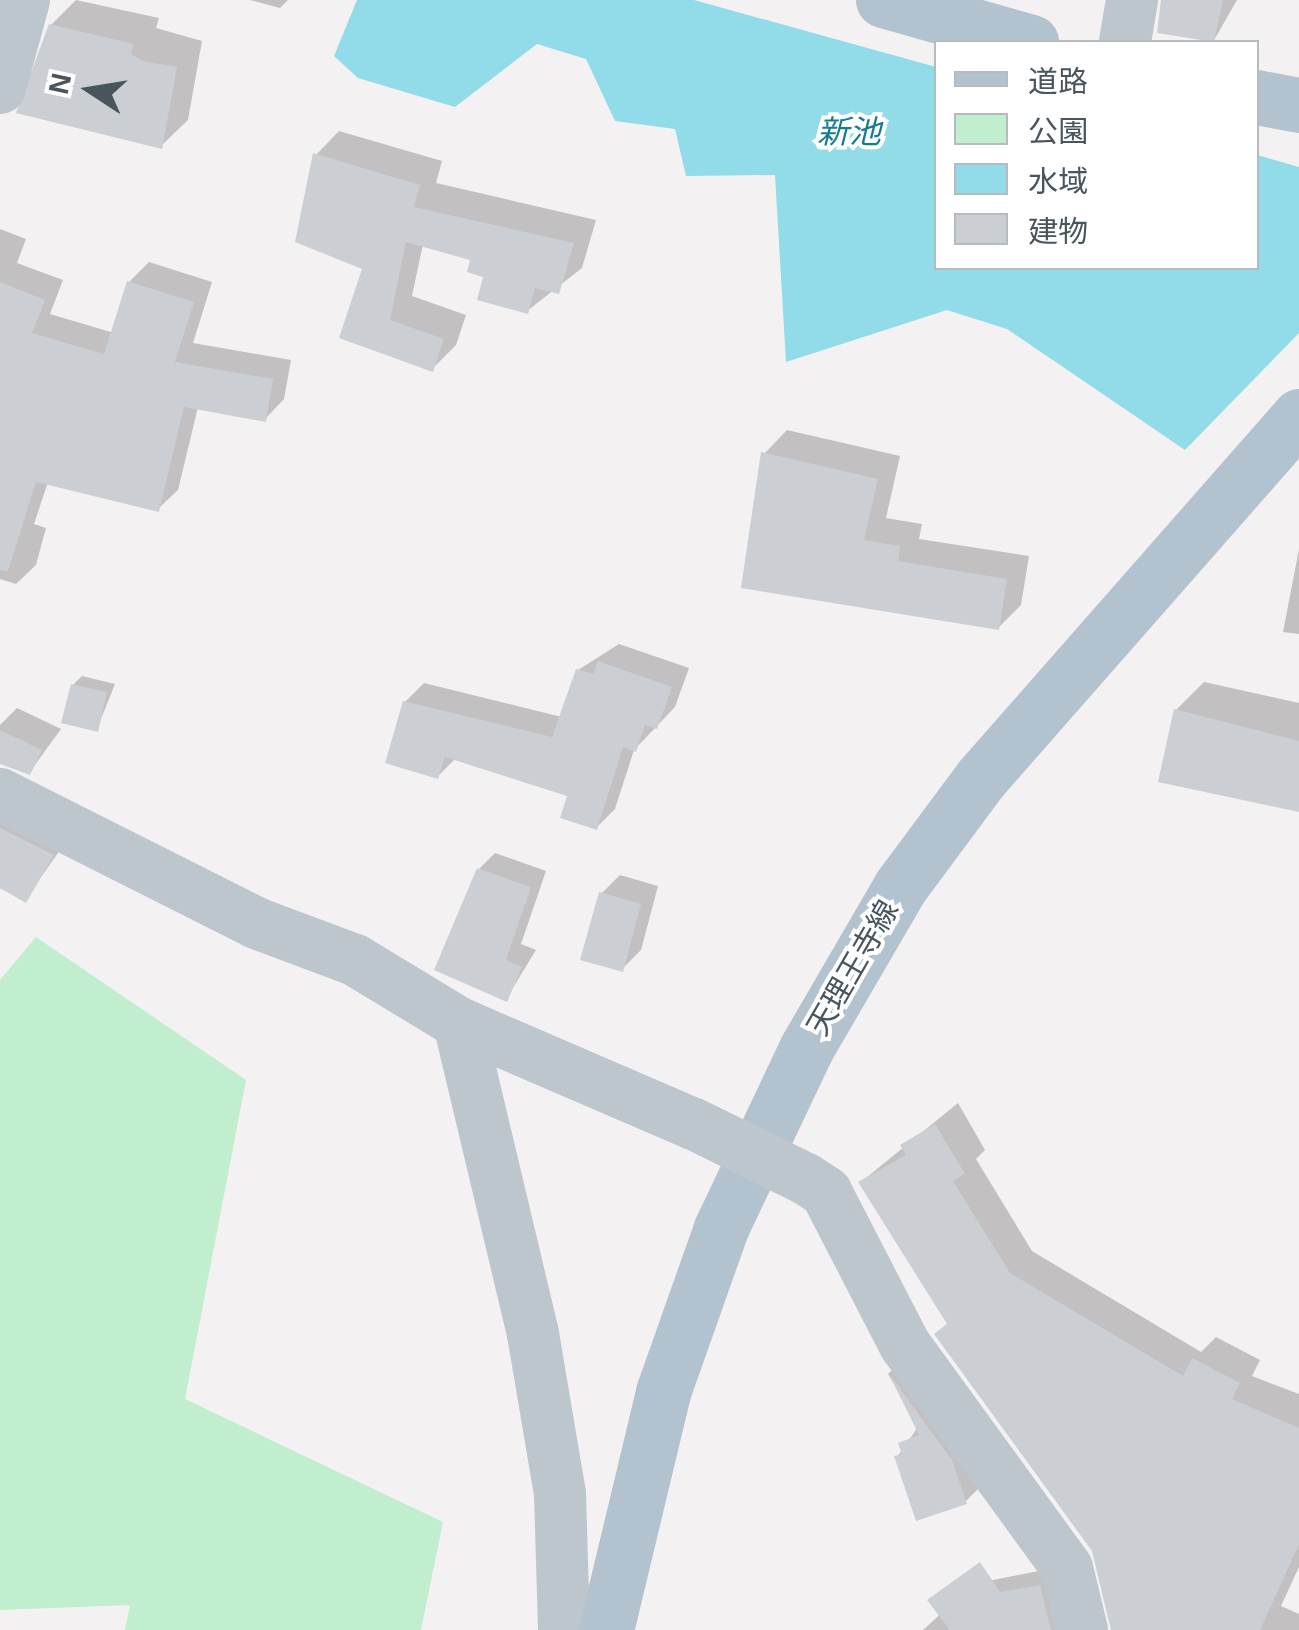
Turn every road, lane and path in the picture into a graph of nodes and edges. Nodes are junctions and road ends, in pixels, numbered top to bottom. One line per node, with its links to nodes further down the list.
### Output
1 (24, 0): 6 (street)
2 (883, 0): 4 (main road)
3 (1132, 0): 5 (street)
4 (1024, 40)
5 (1125, 40)
6 (0, 88)
7 (1259, 98): 8 (main road)
8 (1299, 105)
9 (1299, 416): 13 (main road, 天理王寺線)
10 (0, 794): 11 (street)
11 (459, 1023): 12 (street); 14 (street, bridge)
12 (564, 1630)
13 (606, 1630)
14 (1082, 1630)

